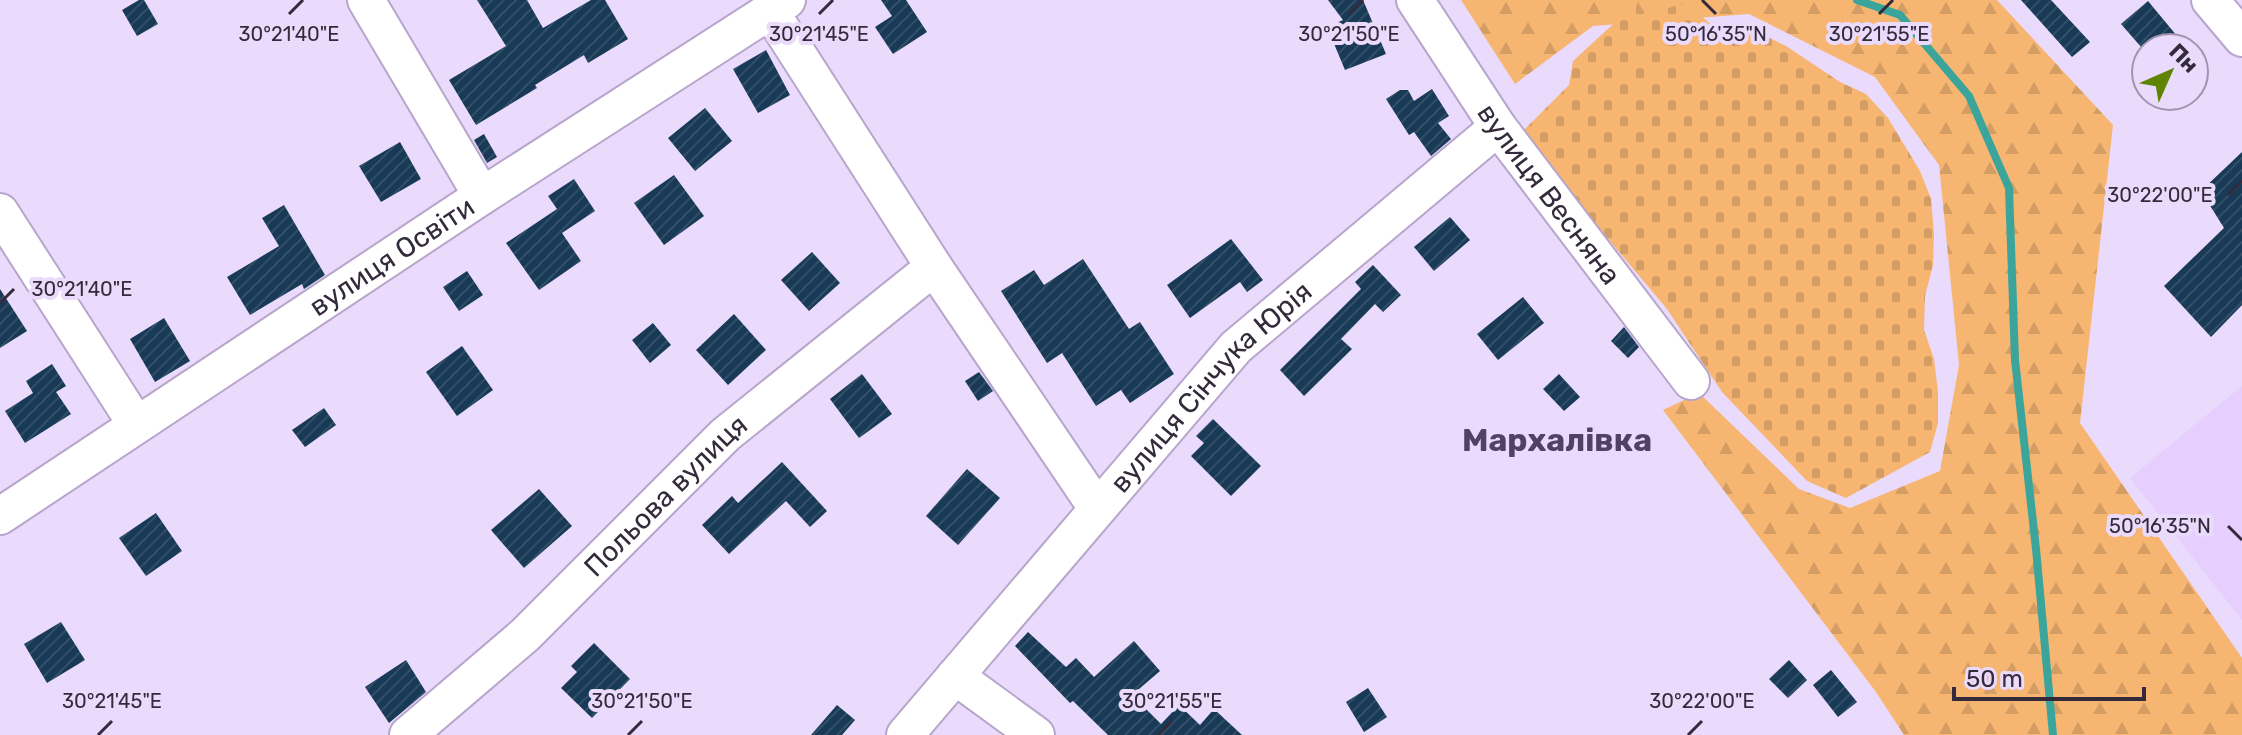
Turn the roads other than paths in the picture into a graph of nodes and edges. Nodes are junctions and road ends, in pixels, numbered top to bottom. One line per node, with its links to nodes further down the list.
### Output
1 (366, 0): 7 (street)
2 (1415, 0): 6 (street, вулиця Весняна)
3 (2210, 0): 5 (street)
4 (779, 6): 7 (street, вулиця Освіти); 9 (street)
5 (2242, 38)
6 (1498, 127): 10 (street, вулиця Весняна); 12 (street, вулиця Сінчука Юрія)
7 (482, 196): 11 (street, вулиця Освіти)
8 (0, 212): 11 (street)
9 (934, 267): 12 (street); 15 (street, Польова вулиця)
10 (1691, 381)
11 (136, 424): 13 (street, вулиця Освіти)
12 (1097, 508): 14 (street, вулиця Сінчука Юрія)
13 (0, 516)
14 (955, 676): 16 (street, вулиця Сінчука Юрія); 17 (street)
15 (408, 735)
16 (905, 735)
17 (1036, 735)

